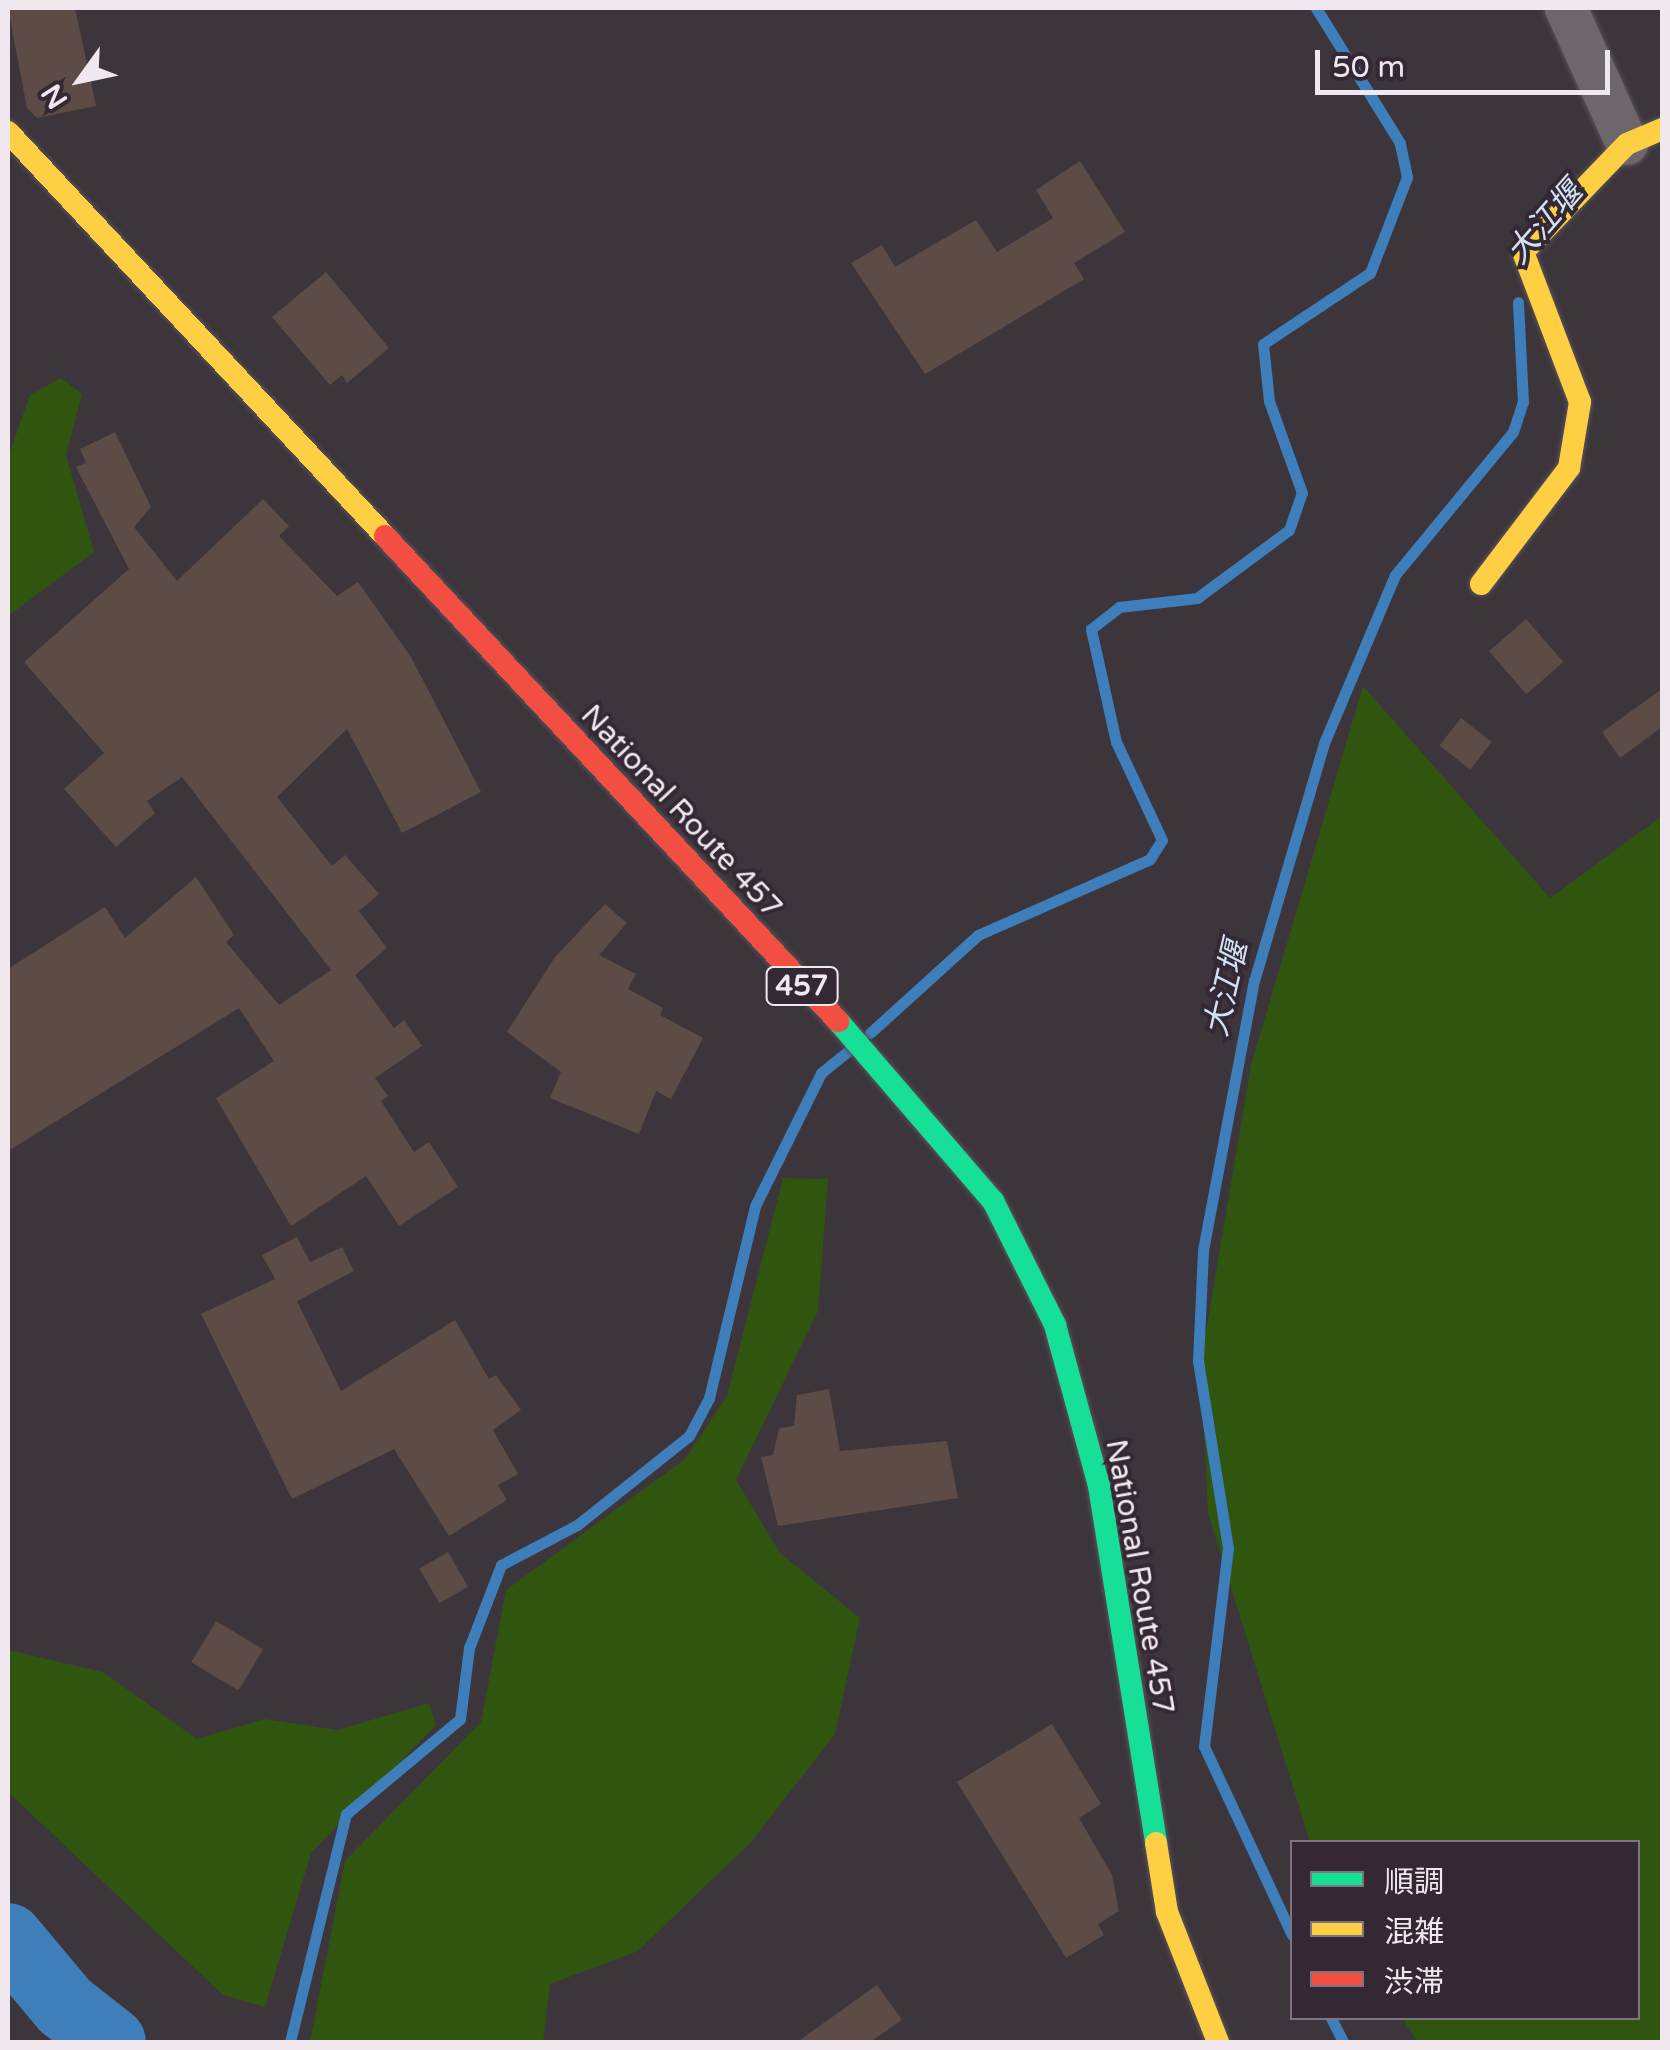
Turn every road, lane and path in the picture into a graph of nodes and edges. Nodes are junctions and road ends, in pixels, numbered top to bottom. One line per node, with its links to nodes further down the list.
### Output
1 (1566, 8): 3 (street)
2 (8, 132): 5 (main road, National Route 457 / 457)
3 (1645, 137): 4 (main road)
4 (1481, 584)
5 (1218, 2042)

